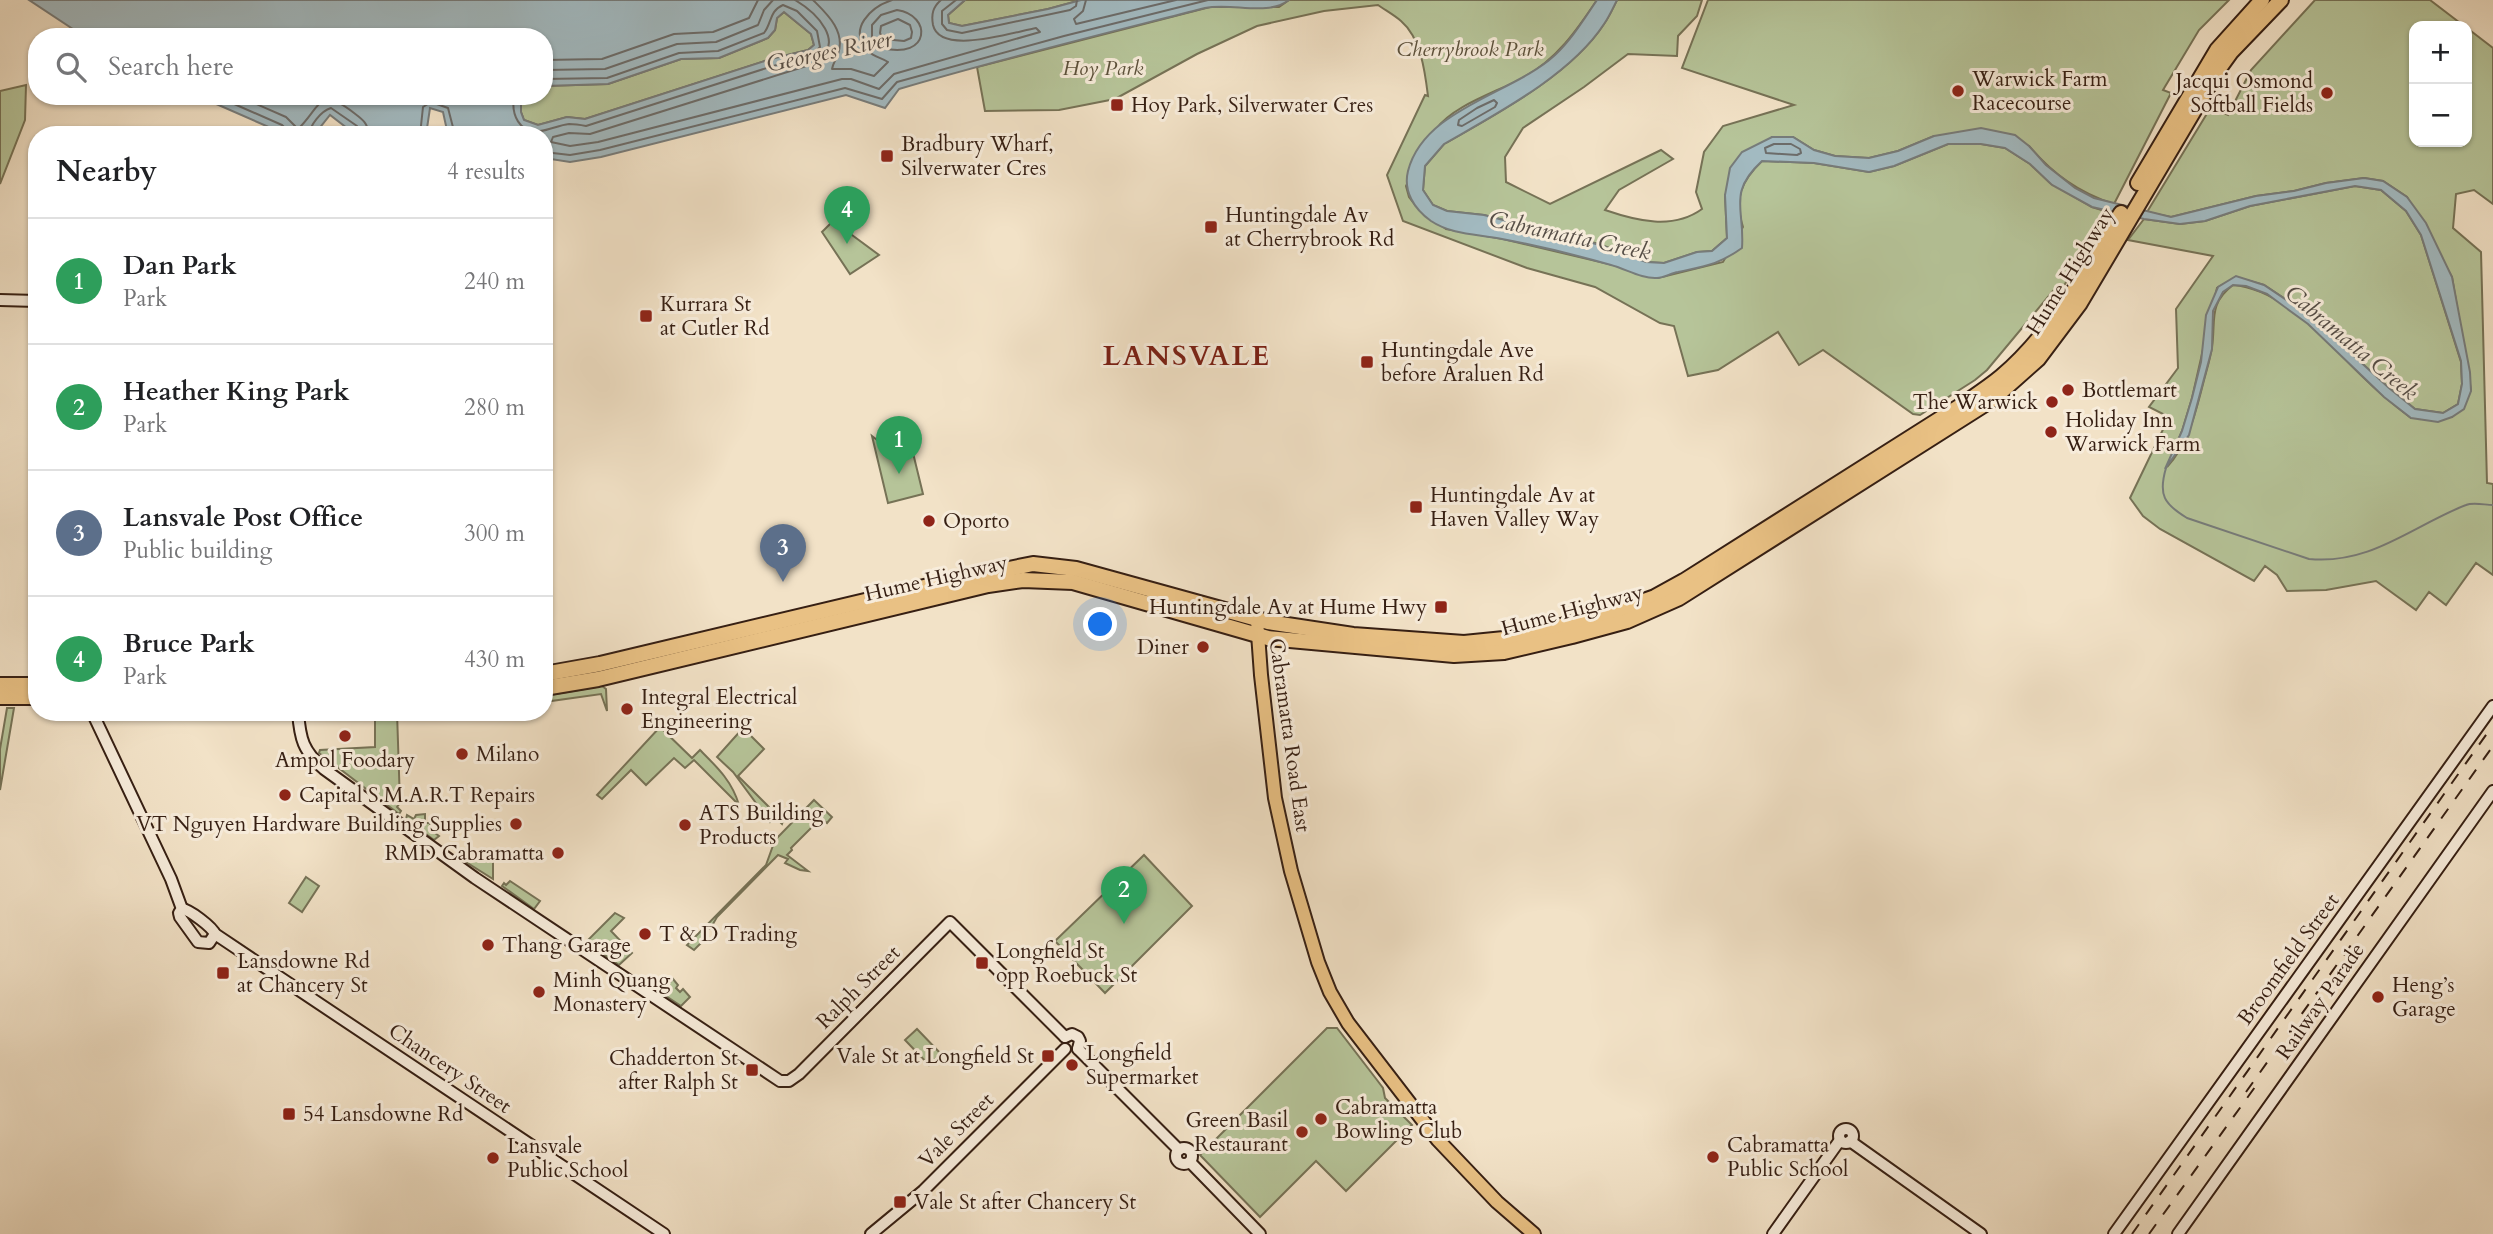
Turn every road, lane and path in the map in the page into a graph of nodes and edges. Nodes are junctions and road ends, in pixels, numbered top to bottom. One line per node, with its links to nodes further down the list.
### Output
1 (2262, 0): 3 (highway, Hume Highway)
2 (2281, 0): 3 (highway, Hume Highway)
3 (2143, 185): 4 (highway, Hume Highway)
4 (2114, 233): 7 (highway, Hume Highway); 8 (highway, Hume Highway)
5 (0, 300): 6 (street)
6 (28, 301)
7 (1257, 620): 8 (main road, Cabramatta Road East); 9 (highway, Hume Highway)
8 (1257, 635): 12 (highway, Hume Highway); 27 (main road, Cabramatta Road East)
9 (553, 672)
10 (0, 685): 11 (highway)
11 (28, 685)
12 (553, 686)
13 (0, 697): 14 (highway)
14 (28, 698)
15 (2493, 706): 30 (street, Broomfield Street)
16 (96, 721): 19 (street)
17 (299, 721): 21 (street, Ralph Street)
18 (2493, 791): 31 (street, Railway Parade)
19 (183, 909): 20 (street, Chancery Street); 20 (street)
20 (215, 934): 24 (street, Chancery Street)
21 (1065, 1037): 22 (street); 23 (street)
22 (1065, 1049): 23 (street); 25 (street, Vale Street)
23 (1078, 1049): 26 (street)
24 (664, 1234)
25 (871, 1234)
26 (1260, 1234)
27 (1534, 1234)
28 (1773, 1234): 29 (street)
29 (1981, 1234)
30 (2114, 1234)
31 (2179, 1234)

